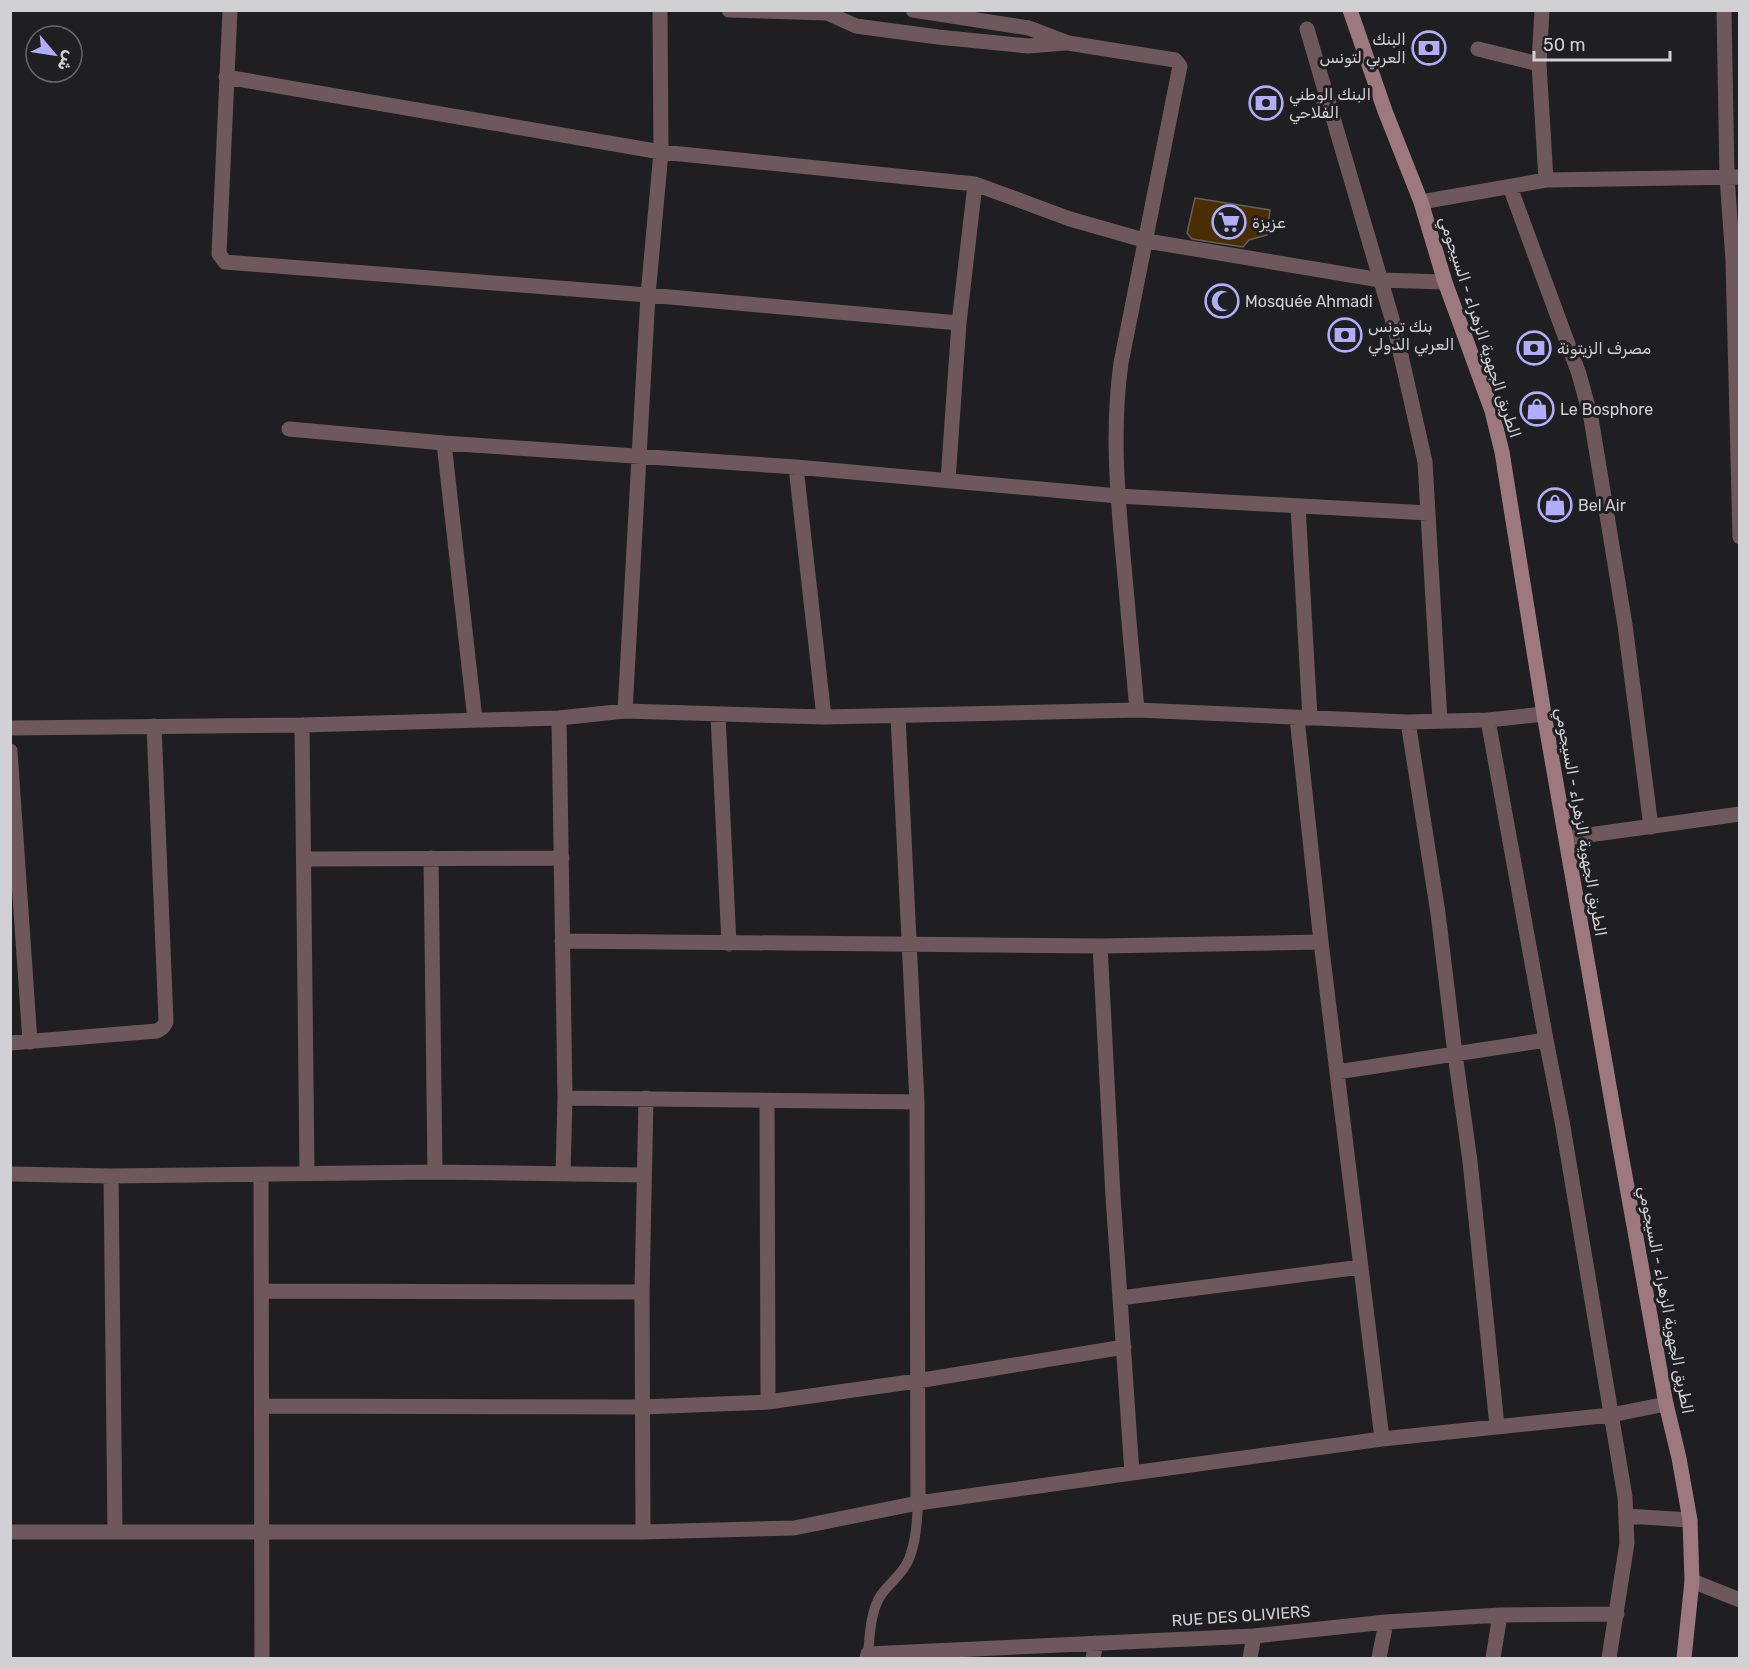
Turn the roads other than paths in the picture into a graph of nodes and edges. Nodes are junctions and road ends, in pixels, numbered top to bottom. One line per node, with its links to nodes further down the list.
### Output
1 (230, 10): 15 (street)
2 (660, 10): 16 (street)
3 (729, 10): 8 (street)
4 (913, 10): 9 (street)
5 (1350, 10): 21 (main road, الطريق الجهوية الزهراء - السيجومي)
6 (1542, 10): 14 (street)
7 (1724, 10): 17 (street)
8 (831, 12): 11 (street)
9 (938, 12): 11 (street); 12 (street)
10 (1307, 29): 24 (street)
11 (938, 37): 12 (street)
12 (1068, 43): 22 (street)
13 (1478, 49): 14 (street)
14 (1539, 64): 18 (street)
15 (226, 77): 16 (street); 26 (street)
16 (661, 153): 19 (street); 26 (street)
17 (1733, 177): 18 (street); 23 (street)
18 (1546, 180): 20 (street)
19 (975, 184): 22 (street); 27 (street)
20 (1510, 187): 21 (street); 54 (street)
21 (1421, 202): 25 (main road, الطريق الجهوية الزهراء - السيجومي)
22 (1147, 241): 24 (street); 33 (street)
23 (1736, 262): 36 (street)
24 (1380, 280): 25 (street); 35 (street)
25 (1445, 282): 39 (main road, الطريق الجهوية الزهراء - السيجومي)
26 (648, 295): 27 (street); 30 (street)
27 (959, 323): 32 (street)
28 (289, 429): 29 (street)
29 (444, 443): 30 (street); 45 (street)
30 (639, 455): 31 (street); 38 (street)
31 (796, 466): 32 (street); 42 (street)
32 (948, 480): 33 (street)
33 (1118, 496): 34 (street); 37 (street)
34 (1298, 506): 35 (street); 44 (street)
35 (1428, 513): 47 (street)
36 (1740, 537)
37 (1137, 710): 41 (street); 44 (street)
38 (625, 711): 40 (street); 43 (street)
39 (1544, 714): 46 (street); 55 (main road, الطريق الجهوية الزهراء - السيجومي)
40 (718, 715): 42 (street); 61 (street)
41 (898, 716): 42 (street); 62 (street)
42 (824, 717)
43 (560, 718): 45 (street); 57 (street)
44 (1304, 718): 48 (street); 60 (street)
45 (475, 720): 49 (street)
46 (1488, 720): 47 (street); 64 (street)
47 (1440, 721): 48 (street)
48 (1408, 722): 67 (street)
49 (302, 725): 50 (street); 58 (street)
50 (154, 726): 51 (street); 65 (street)
51 (10, 728)
52 (10, 751): 65 (street)
53 (1740, 814): 54 (street)
54 (1651, 827): 55 (street)
55 (1567, 838): 87 (main road, الطريق الجهوية الزهراء - السيجومي)
56 (431, 858): 57 (street); 58 (street); 74 (street)
57 (562, 858): 59 (street)
58 (304, 859): 73 (street)
59 (562, 941): 61 (street); 69 (street)
60 (1321, 942): 63 (street); 68 (street)
61 (729, 944): 62 (street)
62 (910, 944): 63 (street); 72 (street)
63 (1100, 946): 83 (street)
64 (1546, 1040): 67 (street); 90 (street)
65 (30, 1042): 66 (street)
66 (10, 1043)
67 (1455, 1054): 68 (street); 91 (street)
68 (1337, 1072): 80 (street)
69 (565, 1098): 70 (street); 76 (street)
70 (646, 1098): 71 (street); 78 (street)
71 (767, 1101): 72 (street); 86 (street)
72 (917, 1102): 85 (street)
73 (307, 1172): 74 (street); 77 (street)
74 (435, 1172): 76 (street)
75 (10, 1173): 79 (street)
76 (563, 1174): 78 (street)
77 (261, 1175): 79 (street); 81 (street)
78 (644, 1175): 82 (street)
79 (111, 1176): 98 (street)
80 (1361, 1267): 83 (street); 92 (street)
81 (262, 1291): 82 (street); 88 (street)
82 (642, 1292): 89 (street)
83 (1120, 1298): 84 (street)
84 (1124, 1347): 85 (street); 93 (street)
85 (917, 1381): 86 (street); 94 (street)
86 (768, 1402): 89 (street)
87 (1666, 1404): 90 (street); 96 (main road, الطريق الجهوية الزهراء - السيجومي)
88 (263, 1406): 89 (street); 99 (street)
89 (642, 1407): 100 (street)
90 (1611, 1414): 91 (street); 95 (street)
91 (1497, 1426): 92 (street)
92 (1382, 1439): 93 (street)
93 (1132, 1473): 94 (street)
94 (918, 1503): 100 (street); 109 (lane)
95 (1626, 1516): 96 (street); 103 (street)
96 (1690, 1520): 101 (main road, الطريق الجهوية الزهراء - السيجومي)
97 (10, 1532): 98 (street)
98 (115, 1532): 99 (street)
99 (262, 1532): 100 (street); 110 (street)
100 (643, 1532)
101 (1692, 1581): 102 (street); 115 (main road, الطريق الجهوية الزهراء - السيجومي)
102 (1740, 1600)
103 (1617, 1614): 104 (street, RUE DES OLIVIERS); 114 (street)
104 (1500, 1615): 105 (street, RUE DES OLIVIERS); 113 (street)
105 (1386, 1622): 106 (street, RUE DES OLIVIERS); 112 (street)
106 (1254, 1636): 107 (street, RUE DES OLIVIERS); 111 (street)
107 (1094, 1651): 108 (street, RUE DES OLIVIERS)
108 (1014, 1653): 109 (street, RUE DES OLIVIERS)
109 (868, 1656)
110 (262, 1659)
111 (1250, 1659)
112 (1379, 1659)
113 (1493, 1659)
114 (1609, 1659)
115 (1684, 1659)

